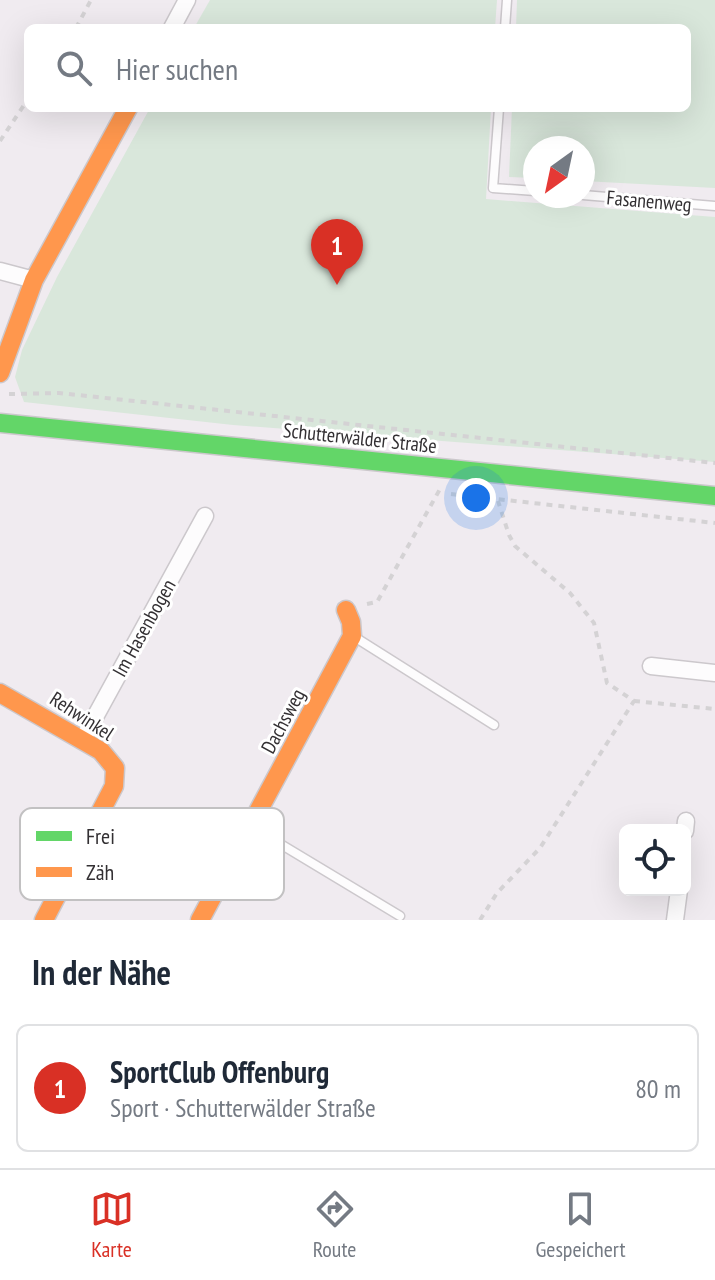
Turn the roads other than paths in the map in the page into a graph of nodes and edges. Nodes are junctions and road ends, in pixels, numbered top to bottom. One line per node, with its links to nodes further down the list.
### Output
1 (187, 0): 3 (street)
2 (507, 0): 4 (lane)
3 (174, 24)
4 (505, 24)
5 (126, 112): 11 (street)
6 (499, 112): 7 (lane)
7 (523, 190)
8 (595, 196): 9 (lane, Fasanenweg)
9 (715, 206)
10 (0, 271): 11 (street)
11 (34, 280): 12 (street)
12 (0, 373)
13 (0, 423): 14 (street, Schutterwälder Straße)
14 (715, 496)
15 (205, 516): 22 (street, Im Hasenbogen)
16 (346, 610): 17 (street)
17 (352, 636): 21 (lane); 24 (street, Dachsweg)
18 (651, 666): 19 (street)
19 (715, 673)
20 (0, 693): 22 (street, Rehwinkel)
21 (494, 725)
22 (83, 739): 23 (street, Rehwinkel)
23 (103, 808)
24 (262, 808)
25 (284, 846): 29 (lane)
26 (678, 896): 32 (street)
27 (54, 900): 30 (street, Rehwinkel)
28 (211, 900): 31 (street, Dachsweg)
29 (400, 916)
30 (44, 920)
31 (200, 920)
32 (675, 920)

